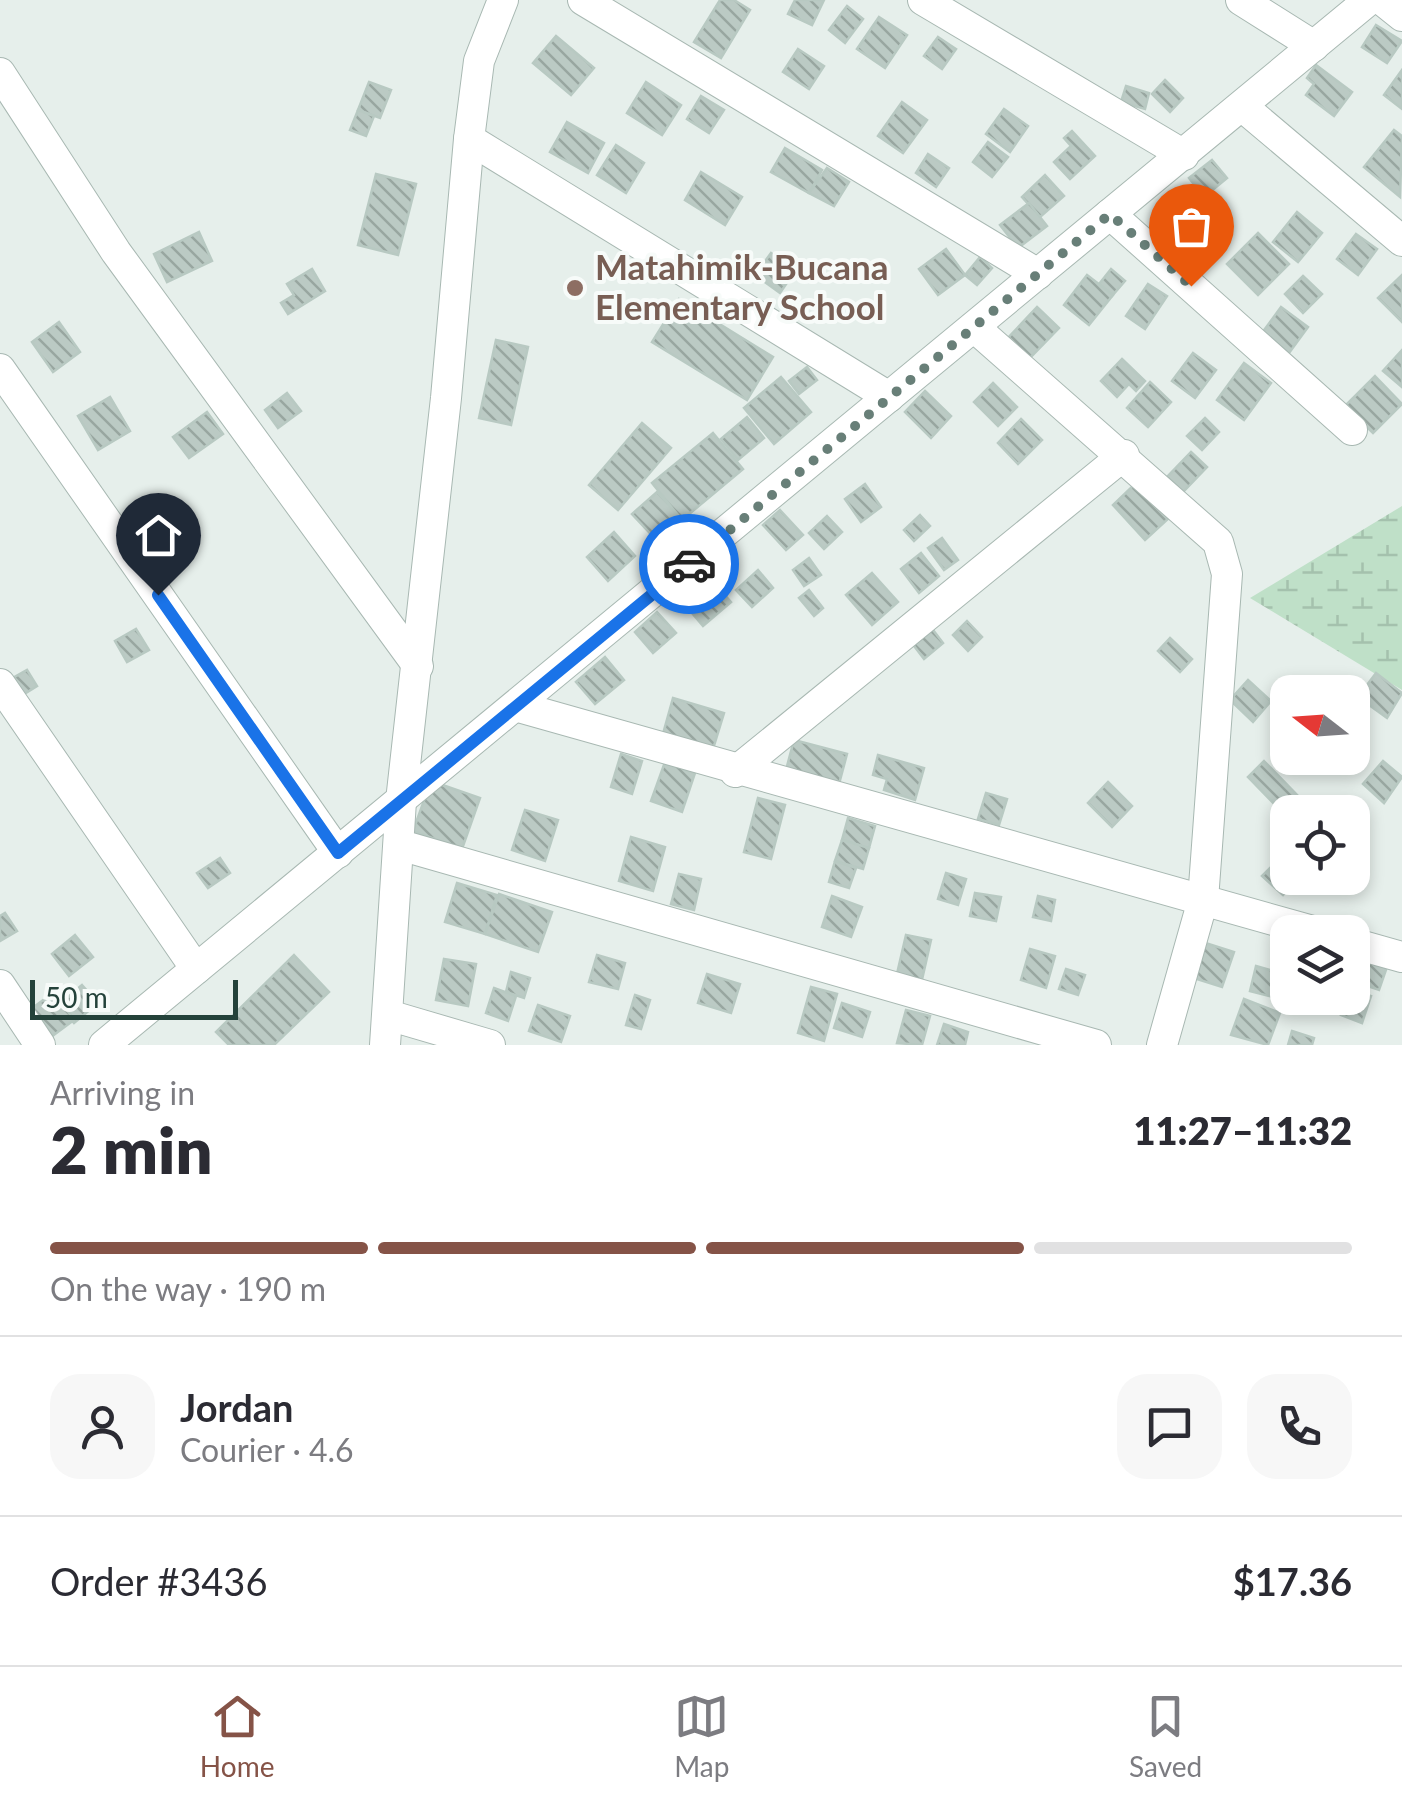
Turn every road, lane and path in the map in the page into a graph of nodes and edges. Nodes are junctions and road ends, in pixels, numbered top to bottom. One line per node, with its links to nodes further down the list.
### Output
1 (502, 0): 11 (street)
2 (583, 0): 15 (street)
3 (923, 0): 12 (street)
4 (1241, 0): 8 (street)
5 (1368, 0): 8 (street)
6 (1382, 0): 7 (street)
7 (1402, 16)
8 (1314, 46): 10 (street)
9 (0, 73): 21 (street)
10 (1243, 107): 12 (street); 14 (street)
11 (469, 139): 18 (street); 21 (street)
12 (1184, 155): 13 (street)
13 (1110, 214): 15 (street); 19 (street)
14 (1402, 240)
15 (1038, 274): 16 (street)
16 (974, 326): 18 (street); 20 (street)
17 (0, 369): 27 (street)
18 (889, 397): 23 (street)
19 (1352, 430)
20 (1124, 455): 24 (street); 28 (street)
21 (418, 666): 25 (street)
22 (0, 684): 32 (street)
23 (519, 707): 24 (street); 25 (street)
24 (736, 772): 28 (street)
25 (401, 801): 26 (street); 27 (street)
26 (400, 845): 34 (street); 38 (street)
27 (338, 853): 32 (street)
28 (1204, 900): 29 (street); 39 (street)
29 (1270, 919)
30 (1370, 948): 31 (street)
31 (1402, 957)
32 (196, 969): 36 (street)
33 (0, 985): 35 (street)
34 (386, 1030): 37 (street)
35 (40, 1045)
36 (104, 1045)
37 (490, 1045)
38 (1096, 1045)
39 (1162, 1045)

